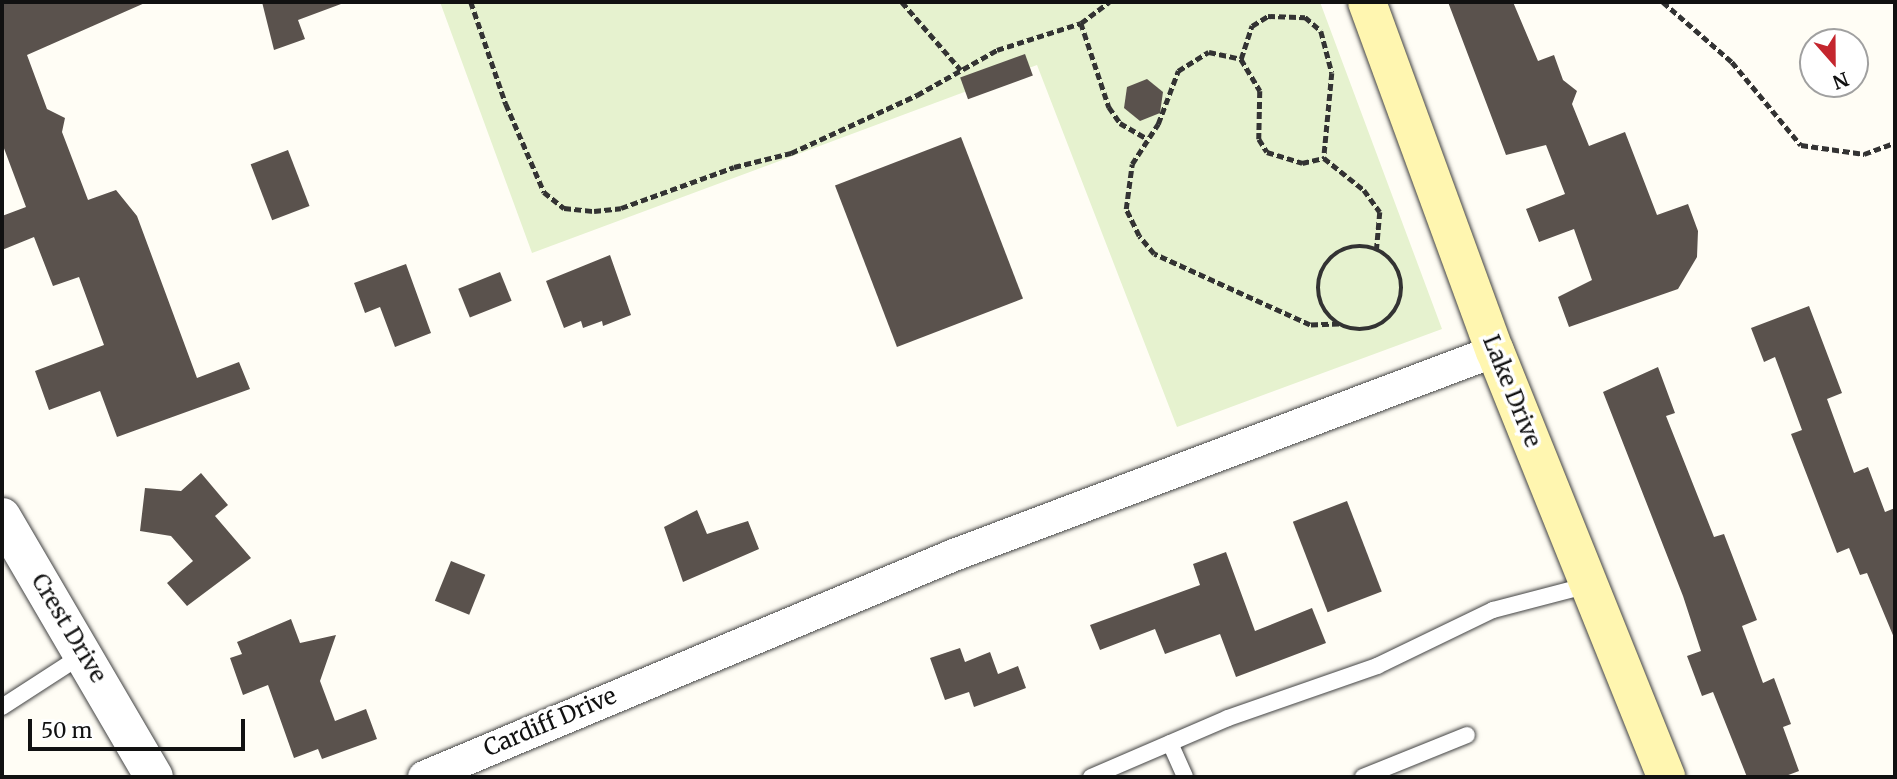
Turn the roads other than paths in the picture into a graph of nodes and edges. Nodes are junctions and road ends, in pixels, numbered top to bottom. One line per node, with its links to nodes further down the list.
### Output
1 (1367, 2): 2 (main road, Lake Drive)
2 (1495, 351): 4 (main road, Lake Drive); 10 (street, Cardiff Drive)
3 (2, 517): 5 (street, Crest Drive)
4 (1589, 585): 8 (lane); 14 (main road, Lake Drive)
5 (86, 652): 6 (lane); 9 (street, Crest Drive)
6 (2, 707)
7 (1467, 735): 13 (lane)
8 (1170, 743): 11 (lane); 12 (lane)
9 (154, 777)
10 (424, 777)
11 (1091, 777)
12 (1185, 777)
13 (1363, 777)
14 (1666, 777)

